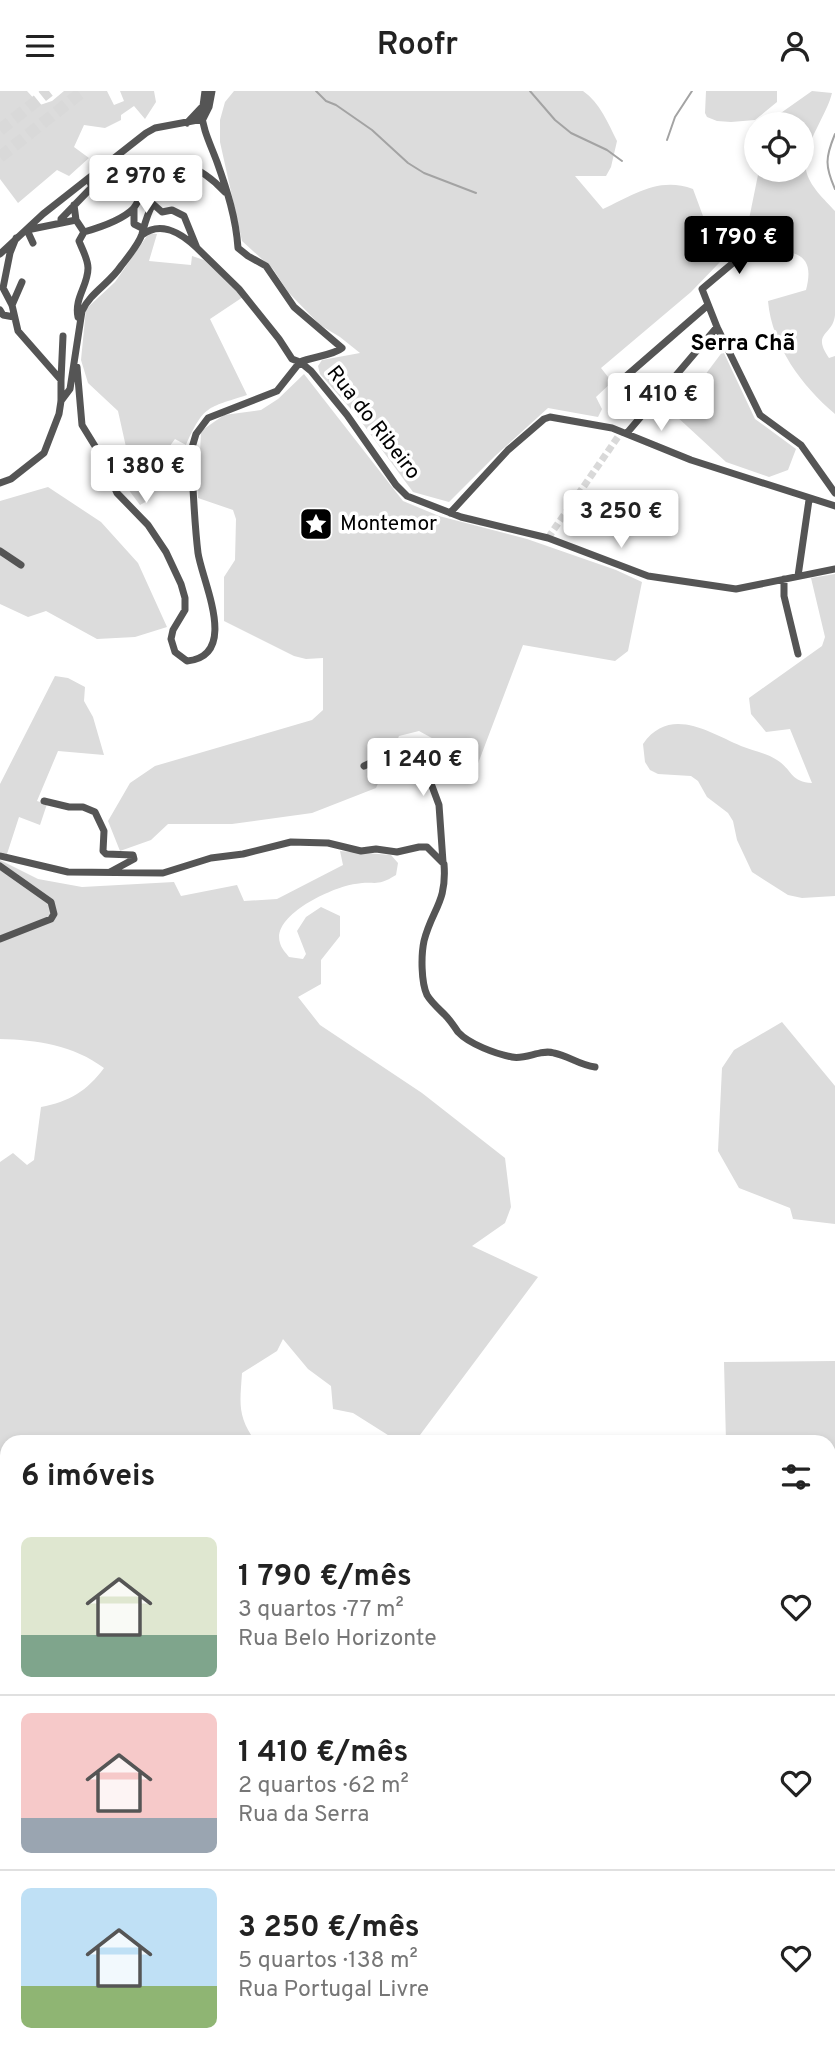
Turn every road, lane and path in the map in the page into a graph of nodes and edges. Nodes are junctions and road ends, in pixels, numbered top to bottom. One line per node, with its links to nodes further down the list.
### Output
1 (210, 92): 2 (street); 3 (street)
2 (201, 110): 3 (street, Rua do Ribeiro); 4 (street)
3 (202, 119): 4 (street); 6 (street, Rua do Ribeiro)
4 (187, 123): 5 (street)
5 (89, 180): 7 (street); 11 (street)
6 (228, 195): 8 (street); 29 (street, Rua do Ribeiro)
7 (74, 205): 9 (street); 10 (street)
8 (134, 208): 12 (street); 13 (street)
9 (76, 219): 10 (street); 12 (street)
10 (61, 222): 11 (street)
11 (27, 230): 14 (street); 16 (street)
12 (84, 232): 26 (street)
13 (142, 232): 17 (street); 17 (street); 26 (street)
14 (16, 238): 18 (street); 19 (street)
15 (759, 241): 23 (street)
16 (33, 243)
17 (197, 248): 29 (street)
18 (2, 250): 19 (street)
19 (9, 263): 21 (street)
20 (22, 282): 22 (street)
21 (2, 289): 22 (street)
22 (12, 305): 25 (street)
23 (708, 305): 27 (street); 33 (street)
24 (0, 310): 25 (street)
25 (14, 317): 31 (street)
26 (79, 320): 30 (street)
27 (717, 327): 33 (street); 36 (street)
28 (63, 336): 31 (street)
29 (300, 362): 30 (street); 39 (street, Rua do Ribeiro)
30 (74, 365): 32 (street)
31 (61, 380): 32 (street)
32 (61, 401): 35 (street)
33 (641, 415): 34 (street)
34 (624, 432): 37 (street); 39 (street)
35 (0, 483)
36 (835, 493)
37 (809, 500): 38 (street); 43 (street)
38 (835, 506)
39 (450, 513): 44 (street, Rua do Ribeiro)
40 (0, 551): 41 (street)
41 (21, 565)
42 (835, 569): 43 (street, Rua do Ribeiro)
43 (798, 576): 44 (street, Rua do Ribeiro)
44 (785, 579): 45 (street)
45 (798, 654)
46 (363, 766): 49 (street)
47 (44, 801): 51 (street)
48 (0, 856): 51 (street)
49 (444, 864): 51 (street); 53 (street)
50 (0, 866): 52 (street)
51 (110, 873)
52 (0, 939)
53 (595, 1067)

